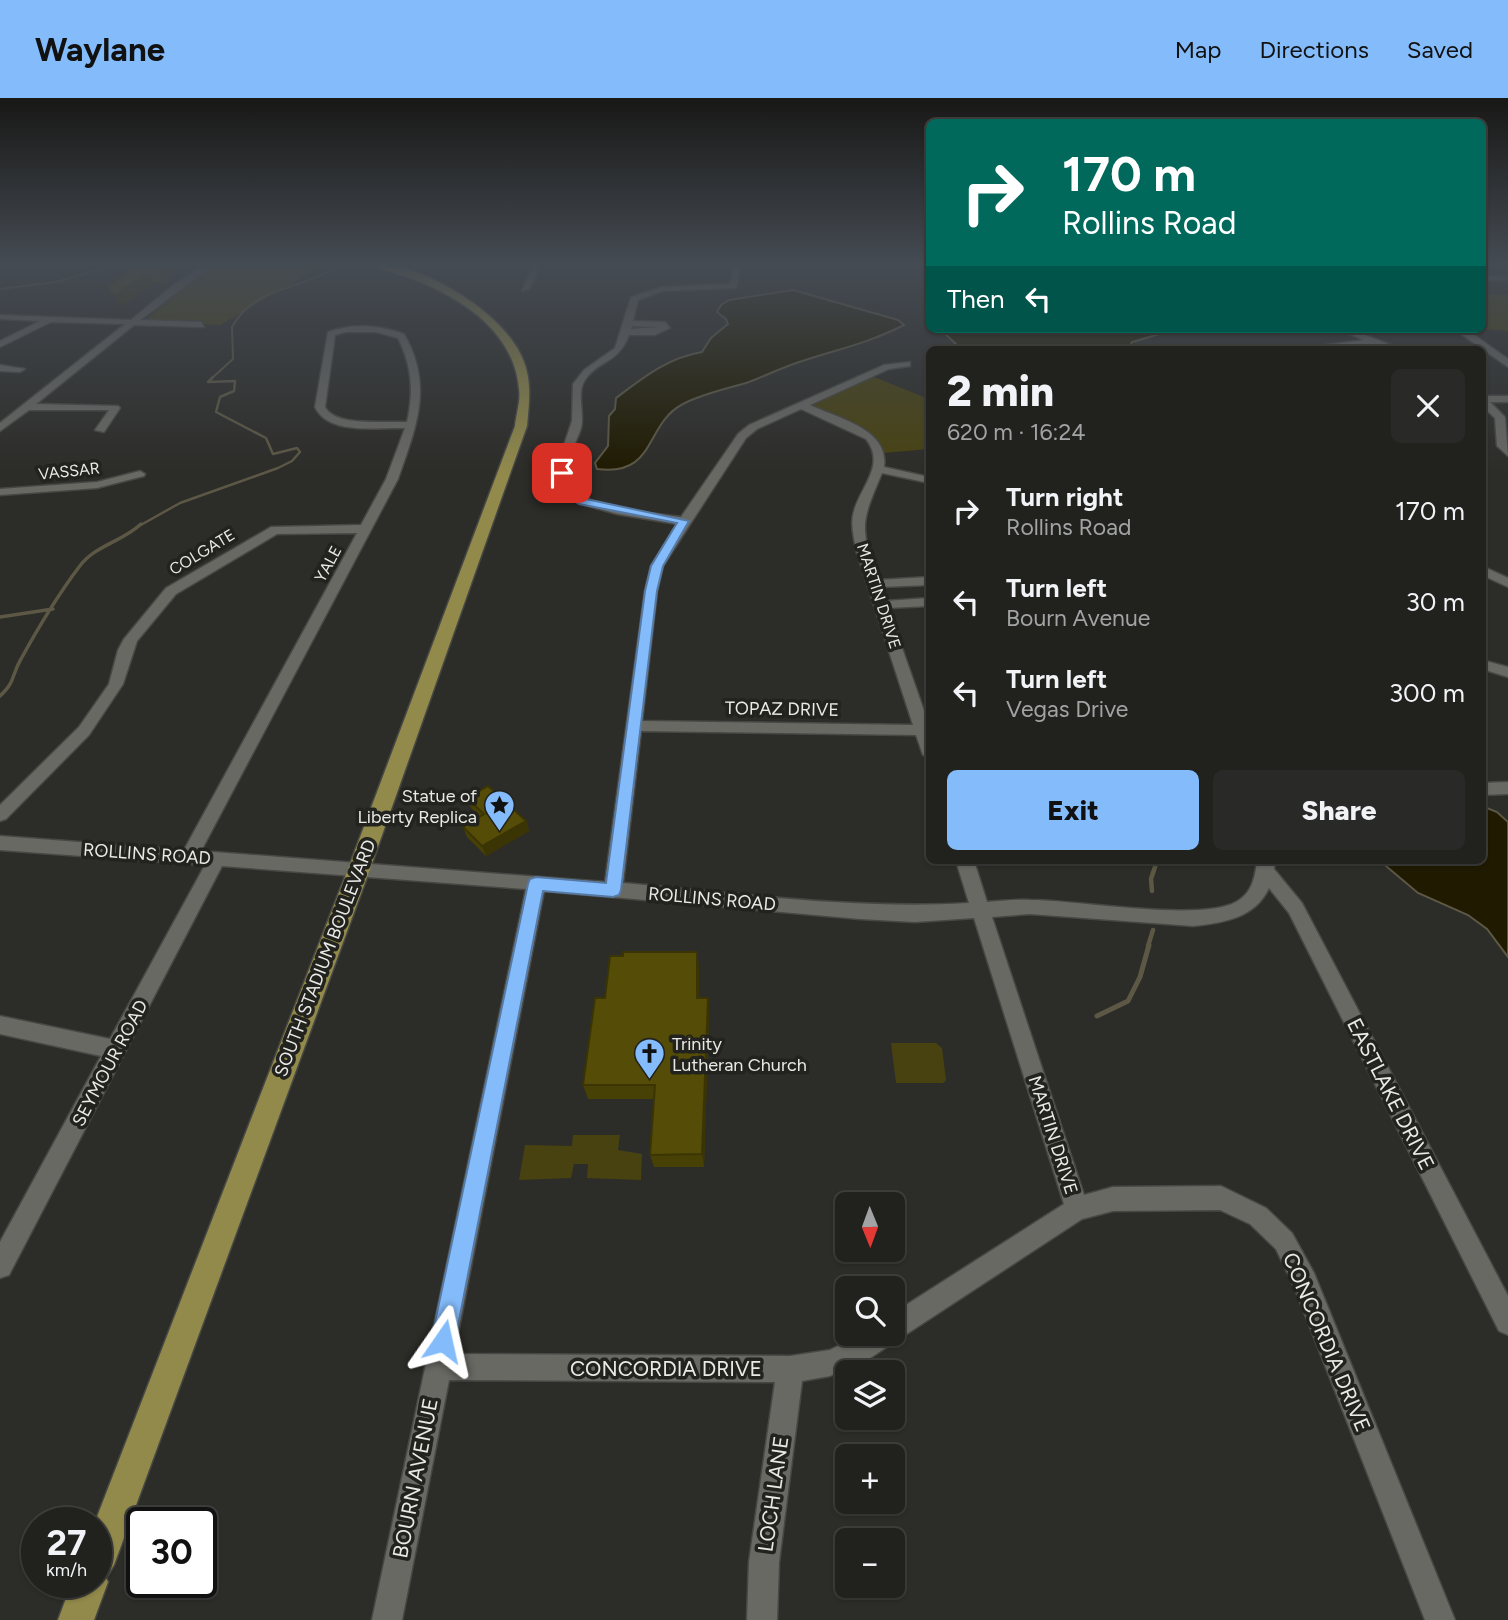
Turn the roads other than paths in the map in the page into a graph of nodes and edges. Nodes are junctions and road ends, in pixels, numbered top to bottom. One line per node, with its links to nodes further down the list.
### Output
1 (23, 333): 10 (street)
2 (119, 333): 23 (street)
3 (333, 333): 25 (street, YALE)
4 (392, 333): 25 (street, YALE)
5 (501, 333): 53 (main road, SOUTH STADIUM BOULEVARD)
6 (624, 333): 33 (street)
7 (1354, 333): 9 (street)
8 (1465, 333): 13 (street)
9 (1378, 341): 11 (street); 12 (street)
10 (0, 344)
11 (1331, 346)
12 (1390, 346)
13 (1484, 346)
14 (1486, 348): 16 (street)
15 (907, 363): 22 (street)
16 (1508, 363)
17 (0, 368): 18 (street)
18 (20, 369)
19 (1508, 399): 20 (street)
20 (1486, 400)
21 (1486, 404): 28 (street)
22 (801, 405): 29 (street); 33 (street)
23 (27, 407): 24 (street); 27 (street)
24 (5, 420): 26 (street)
25 (411, 425): 34 (street, YALE)
26 (0, 428)
27 (100, 430)
28 (1508, 453)
29 (878, 469): 31 (street); 38 (street, MARTIN DRIVE)
30 (140, 474): 32 (street, VASSAR)
31 (926, 479)
32 (0, 492)
33 (683, 521): 43 (street)
34 (366, 529): 47 (street, COLGATE); 49 (street, YALE)
35 (1486, 572): 37 (street)
36 (926, 581): 38 (street)
37 (1508, 583)
38 (873, 584): 40 (street, MARTIN DRIVE)
39 (926, 602): 40 (street)
40 (880, 605): 44 (street, MARTIN DRIVE)
41 (1486, 665): 42 (street)
42 (1508, 672)
43 (634, 726): 44 (street, TOPAZ DRIVE); 55 (street)
44 (926, 730)
45 (1508, 788): 46 (street)
46 (1486, 789)
47 (0, 815)
48 (0, 842): 49 (street, ROLLINS ROAD)
49 (189, 857): 50 (street, ROLLINS ROAD)
50 (217, 859): 53 (street, ROLLINS ROAD); 58 (street, SEYMOUR ROAD)
51 (966, 864): 56 (street, MARTIN DRIVE)
52 (1266, 866): 56 (street, ROLLINS ROAD); 62 (street, EASTLAKE DRIVE)
53 (359, 869): 54 (street, ROLLINS ROAD); 66 (main road, SOUTH STADIUM BOULEVARD)
54 (536, 884): 55 (street, ROLLINS ROAD); 64 (street, BOURN AVENUE)
55 (613, 890): 56 (street, ROLLINS ROAD)
56 (980, 909): 59 (street, MARTIN DRIVE)
57 (0, 1025): 58 (street)
58 (117, 1050): 60 (street, SEYMOUR ROAD)
59 (1077, 1209): 61 (street, CONCORDIA DRIVE); 71 (street, CONCORDIA DRIVE)
60 (0, 1266)
61 (905, 1321)
62 (1508, 1322)
63 (866, 1346): 65 (street, CONCORDIA DRIVE)
64 (438, 1367): 65 (street, CONCORDIA DRIVE); 69 (street, BOURN AVENUE)
65 (790, 1369): 70 (street, LOCH LANE)
66 (112, 1523)
67 (84, 1598): 68 (main road)
68 (76, 1620)
69 (387, 1620)
70 (762, 1620)
71 (1440, 1620)

